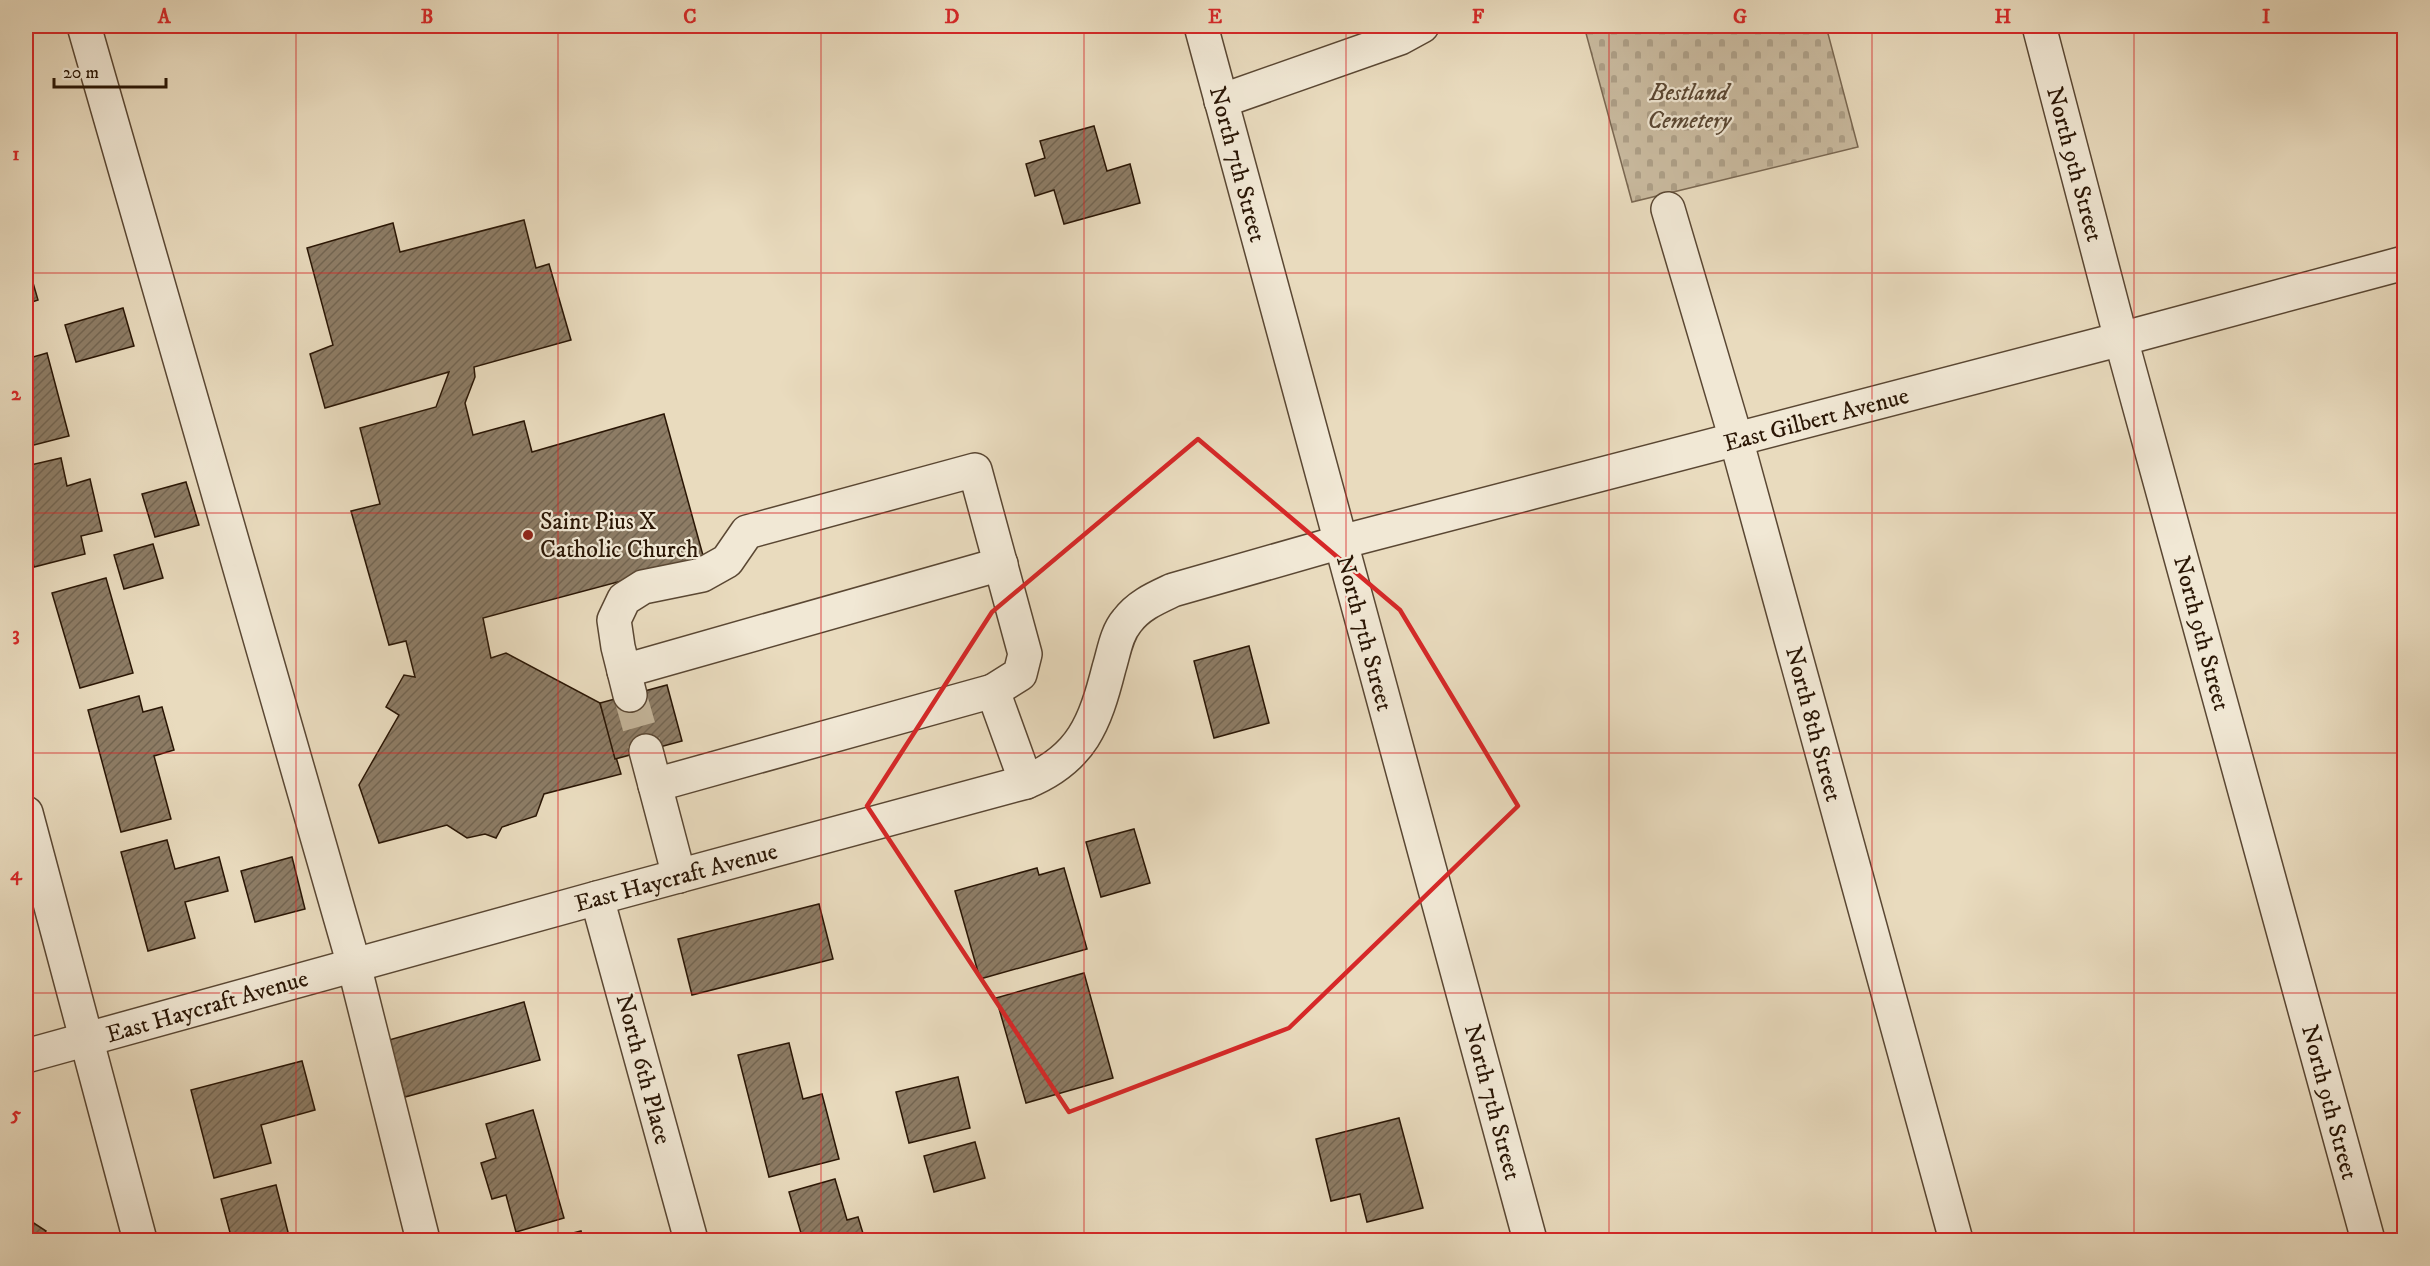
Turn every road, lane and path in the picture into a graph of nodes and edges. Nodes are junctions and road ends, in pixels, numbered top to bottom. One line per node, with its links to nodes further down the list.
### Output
1 (84, 26): 20 (street)
2 (1201, 26): 5 (street, North 7th Street)
3 (1422, 26): 5 (street)
4 (2039, 26): 8 (street, North 9th Street)
5 (1221, 101): 10 (street, North 7th Street)
6 (1668, 209): 9 (street, North 8th Street)
7 (2404, 263): 8 (street, East Gilbert Avenue)
8 (2121, 339): 9 (street, East Gilbert Avenue); 28 (street, North 9th Street)
9 (1736, 440): 10 (street, East Gilbert Avenue); 27 (street, North 8th Street)
10 (1341, 542): 12 (street, East Gilbert Avenue); 26 (street, North 7th Street)
11 (1001, 564): 11 (street); 13 (street)
12 (1227, 574): 15 (street, East Haycraft Avenue)
13 (993, 691): 15 (street); 16 (street)
14 (646, 751): 16 (street)
15 (1026, 782): 18 (street, East Haycraft Avenue)
16 (655, 785): 18 (street)
17 (26, 813): 21 (street)
18 (679, 876): 19 (street, East Haycraft Avenue)
19 (597, 898): 20 (street, East Haycraft Avenue); 25 (street, North 6th Place)
20 (354, 965): 21 (street, East Haycraft Avenue); 24 (street)
21 (87, 1040): 22 (street, East Haycraft Avenue); 23 (street)
22 (26, 1056)
23 (140, 1240)
24 (423, 1240)
25 (691, 1240)
26 (1530, 1240)
27 (1956, 1240)
28 (2368, 1240)

